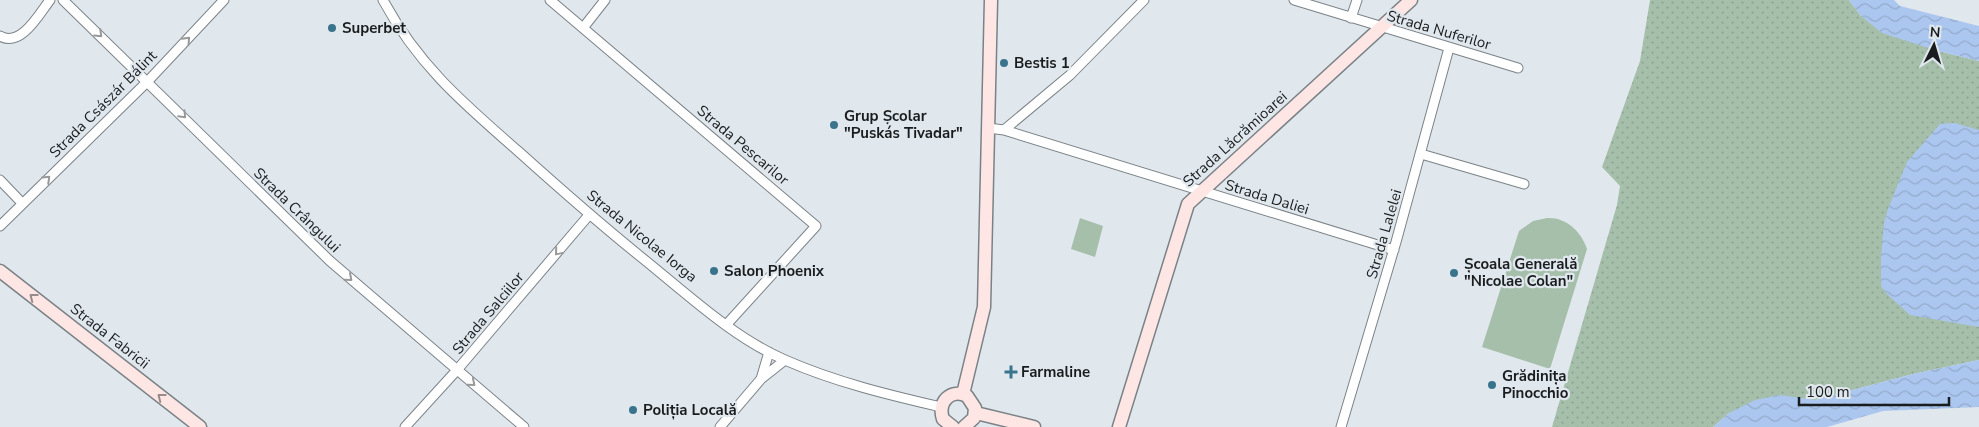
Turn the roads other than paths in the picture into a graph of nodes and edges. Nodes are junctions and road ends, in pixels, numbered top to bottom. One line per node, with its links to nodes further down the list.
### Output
1 (50, 0): 15 (street)
2 (64, 0): 18 (street, Strada Crângului, one-way to 18)
3 (224, 0): 18 (street, Strada Császár Bálint, one-way to 3)
4 (383, 0): 26 (street, Strada Nicolae Iorga)
5 (550, 0): 13 (street, Strada Pescarilor)
6 (605, 0): 13 (street)
7 (991, 0): 19 (main road)
8 (1144, 0): 20 (street)
9 (1294, 0): 12 (street, Strada Nuferilor)
10 (1357, 0): 12 (street)
11 (1410, 0): 14 (main road, Strada Lăcrămioarei)
12 (1351, 18): 14 (street, Strada Nuferilor)
13 (584, 28): 30 (street, Strada Pescarilor)
14 (1381, 28): 16 (street, Strada Nuferilor); 24 (main road, Strada Lăcrămioarei)
15 (0, 36)
16 (1449, 48): 17 (street, Strada Nuferilor); 21 (street, Strada Lalelei)
17 (1518, 68)
18 (148, 81): 25 (street, Strada Császár Bálint, one-way to 18); 33 (street, Strada Crângului, one-way to 33)
19 (988, 128): 20 (street, Strada Daliei); 35 (main road)
20 (1004, 130): 24 (street, Strada Daliei)
21 (1421, 154): 23 (street); 28 (street, Strada Lalelei)
22 (0, 180): 25 (street)
23 (1524, 184)
24 (1201, 191): 28 (street, Strada Daliei); 45 (main road, Strada Lăcrămioarei)
25 (22, 204): 27 (street, Strada Császár Bálint)
26 (590, 215): 30 (street, Strada Nicolae Iorga); 33 (street, Strada Salciilor, one-way to 33)
27 (0, 226)
28 (1394, 250): 46 (street, Strada Lalelei)
29 (0, 271): 38 (main road, Strada Fabricii, one-way to 29)
30 (727, 324): 31 (street, Strada Nicolae Iorga)
31 (770, 352): 32 (street, Strada Nicolae Iorga); 34 (street)
32 (785, 360): 34 (street); 36 (street, Strada Nicolae Iorga)
33 (457, 370): 39 (street, Strada Salciilor); 40 (street, Strada Crângului, one-way to 40)
34 (761, 379): 41 (street)
35 (963, 394): 36 (main road); 37 (main road)
36 (941, 407): 42 (main road)
37 (976, 413): 43 (main road); 44 (main road)
38 (198, 426)
39 (405, 427)
40 (524, 427)
41 (720, 427)
42 (952, 427)
43 (964, 427)
44 (1034, 427)
45 (1118, 427)
46 (1341, 427)

